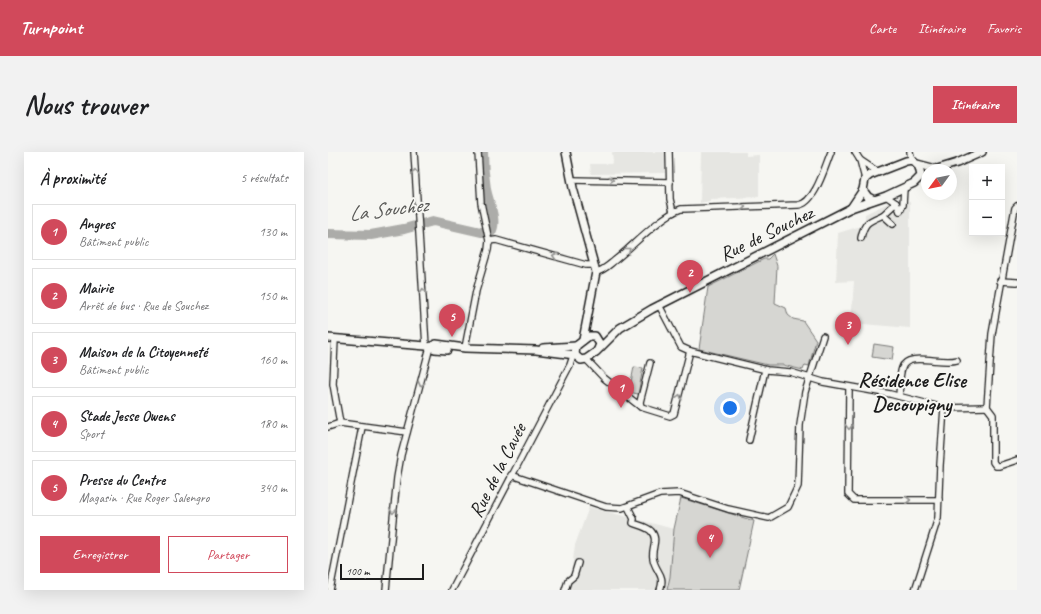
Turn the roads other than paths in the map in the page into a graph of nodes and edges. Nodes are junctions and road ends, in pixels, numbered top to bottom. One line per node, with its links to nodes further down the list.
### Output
1 (414, 152): 40 (street, one-way to 1)
2 (478, 152): 29 (street)
3 (566, 152): 16 (main road)
4 (830, 152): 25 (street, one-way to 4)
5 (854, 152): 9 (street)
6 (910, 152): 10 (street)
7 (982, 152): 12 (main road)
8 (669, 153): 17 (street)
9 (860, 160): 13 (street); 15 (street)
10 (914, 162): 11 (main road); 13 (main road); 14 (main road)
11 (921, 164)
12 (954, 164)
13 (878, 172): 15 (main road)
14 (920, 178): 18 (main road, Rue de Souchez)
15 (865, 179): 19 (main road)
16 (572, 180): 17 (street, one-way to 17); 30 (main road)
17 (670, 182): 25 (street)
18 (904, 188): 20 (main road, Rue de Souchez); 22 (street)
19 (863, 190): 21 (main road); 24 (main road, Rue de Souchez)
20 (886, 196): 21 (main road, Rue de Souchez); 22 (street)
21 (874, 200): 24 (main road, Rue de Souchez)
22 (896, 203): 26 (street)
23 (1017, 206): 31 (street)
24 (851, 208): 33 (main road, Rue de Souchez)
25 (673, 212): 30 (street, one-way to 25)
26 (883, 215): 27 (street); 28 (street)
27 (893, 224)
28 (861, 238)
29 (489, 242): 30 (street, one-way to 29); 42 (street)
30 (594, 268): 34 (main road)
31 (1000, 281): 32 (street); 55 (street)
32 (1017, 282)
33 (659, 305): 35 (main road, Rue de Souchez); 45 (street)
34 (587, 324): 37 (main road); 39 (main road)
35 (612, 335): 37 (main road, Rue de Souchez); 43 (main road, Rue de Souchez)
36 (823, 336): 51 (street)
37 (594, 337): 39 (main road, Rue de Souchez); 43 (main road)
38 (332, 338): 40 (main road); 53 (street)
39 (583, 340): 41 (main road, Rue de Souchez)
40 (428, 346): 42 (main road); 61 (street, one-way to 61)
41 (576, 346): 44 (main road); 46 (main road)
42 (465, 348): 44 (main road)
43 (598, 349): 46 (main road, Rue de Souchez)
44 (536, 350): 46 (main road)
45 (690, 351): 50 (street); 56 (street, one-way to 45)
46 (579, 357): 49 (street, Rue de la Cavée); 49 (street); 56 (street)
47 (957, 360): 54 (street)
48 (650, 363): 56 (street)
49 (570, 365): 64 (street, Rue de la Cavée)
50 (765, 370): 51 (street); 62 (street)
51 (810, 378): 52 (street); 66 (street)
52 (850, 388): 54 (street); 65 (street, one-way to 65)
53 (331, 392): 58 (street)
54 (899, 396): 57 (street)
55 (987, 407): 57 (street); 63 (street)
56 (641, 408)
57 (944, 408): 65 (street)
58 (340, 423): 59 (street); 60 (street)
59 (328, 427)
60 (362, 427): 61 (street); 68 (street)
61 (407, 432): 69 (street, one-way to 69)
62 (748, 440)
63 (1017, 460)
64 (511, 476): 66 (street); 70 (street, Rue de la Cavée)
65 (939, 500): 73 (street)
66 (628, 507): 72 (street)
67 (578, 563): 71 (street)
68 (330, 590)
69 (386, 590)
70 (452, 590)
71 (565, 590)
72 (660, 590)
73 (915, 590)

